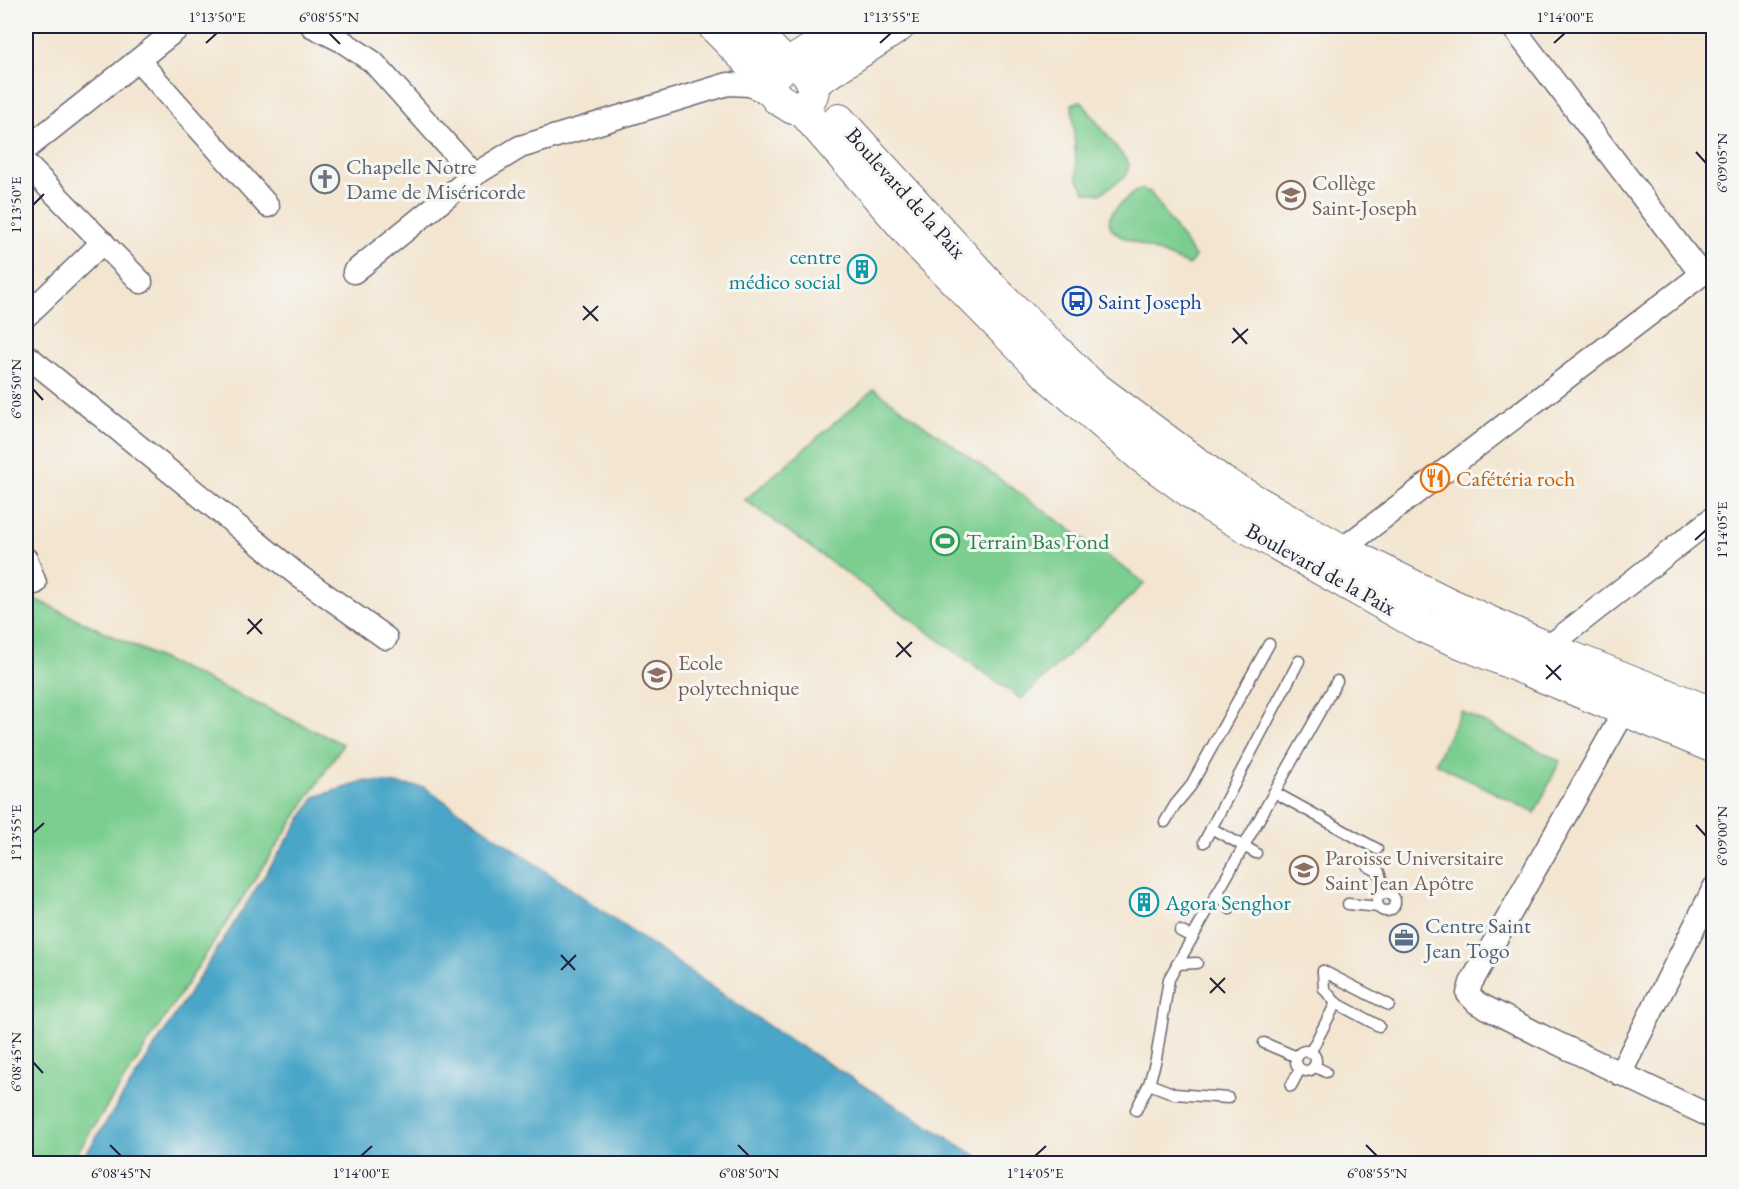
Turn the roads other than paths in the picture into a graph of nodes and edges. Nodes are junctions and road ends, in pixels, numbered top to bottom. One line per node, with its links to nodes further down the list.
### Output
1 (181, 26): 8 (street)
2 (312, 26): 12 (street)
3 (714, 26): 9 (main road, Boulevard de la Paix)
4 (749, 26): 9 (main road, Boulevard de la Paix)
5 (849, 26): 9 (main road)
6 (899, 26): 9 (main road)
7 (1512, 26): 15 (street)
8 (139, 61): 10 (street); 13 (street)
9 (793, 85): 12 (street); 18 (main road, Boulevard de la Paix)
10 (26, 149)
11 (26, 164): 14 (street)
12 (474, 175): 16 (street)
13 (268, 206)
14 (103, 243): 17 (street); 19 (street)
15 (1707, 270): 22 (street)
16 (354, 272)
17 (141, 282)
18 (989, 300): 22 (main road, Boulevard de la Paix); 28 (main road, Boulevard de la Paix)
19 (26, 316)
20 (26, 355): 25 (street)
21 (1713, 517): 28 (street)
22 (1341, 550): 28 (main road, Boulevard de la Paix)
23 (26, 559): 24 (street)
24 (35, 583)
25 (386, 638)
26 (1269, 644): 34 (lane)
27 (1299, 661): 35 (lane)
28 (1542, 661): 30 (main road, Boulevard de la Paix); 31 (main road, Boulevard de la Paix)
29 (1337, 681): 33 (lane)
30 (1625, 710): 32 (main road, Boulevard de la Paix); 60 (street)
31 (1713, 714)
32 (1713, 747)
33 (1274, 792): 37 (lane); 38 (lane)
34 (1165, 822)
35 (1211, 828): 36 (lane); 37 (lane)
36 (1204, 843)
37 (1244, 846): 39 (lane); 42 (lane)
38 (1377, 849)
39 (1256, 853)
40 (1368, 866): 43 (lane)
41 (1713, 888): 60 (street)
42 (1218, 892): 46 (lane); 48 (lane)
43 (1385, 893): 45 (lane); 45 (lane)
44 (1348, 904): 45 (lane)
45 (1379, 907)
46 (1230, 909)
47 (1180, 931): 48 (lane)
48 (1192, 937): 50 (lane)
49 (1197, 963): 50 (lane)
50 (1177, 964): 61 (lane)
51 (1336, 1003): 52 (lane); 53 (lane); 55 (lane)
52 (1389, 1005)
53 (1379, 1026)
54 (1264, 1043): 56 (lane)
55 (1310, 1053): 56 (lane); 57 (lane)
56 (1297, 1057): 58 (lane)
57 (1314, 1066): 58 (lane); 59 (lane)
58 (1300, 1069): 62 (lane)
59 (1326, 1072)
60 (1620, 1074): 65 (street)
61 (1149, 1084): 63 (lane); 64 (lane)
62 (1291, 1086)
63 (1228, 1098)
64 (1136, 1110)
65 (1713, 1118)

